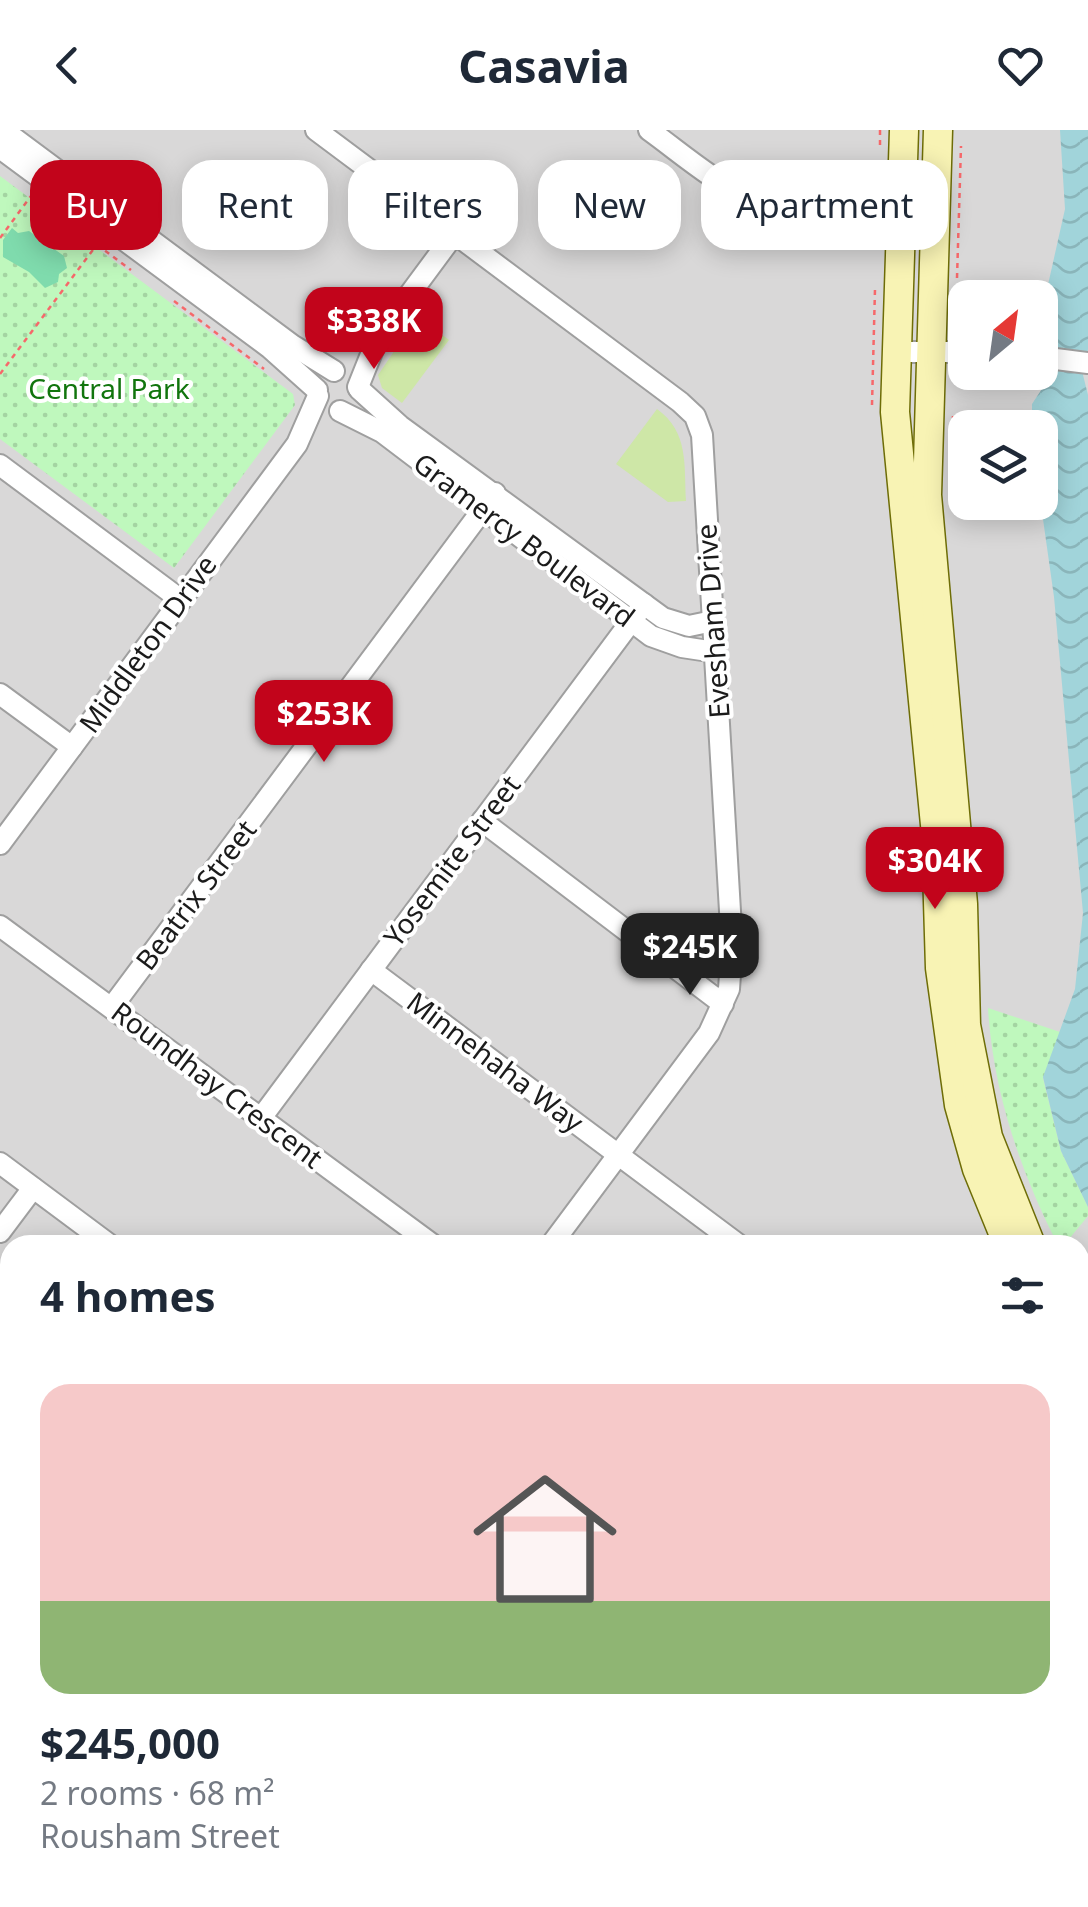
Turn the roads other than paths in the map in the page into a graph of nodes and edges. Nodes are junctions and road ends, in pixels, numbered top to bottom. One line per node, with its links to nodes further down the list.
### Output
1 (3, 130): 19 (street)
2 (316, 130): 6 (street, Evesham Drive)
3 (649, 130): 8 (street)
4 (904, 130): 7 (street)
5 (0, 148): 21 (street)
6 (356, 160)
7 (904, 160)
8 (701, 167)
9 (443, 250): 13 (street)
10 (476, 250): 28 (street, Evesham Drive)
11 (902, 250): 15 (street)
12 (936, 250): 14 (street)
13 (378, 336): 19 (street); 20 (street)
14 (930, 351): 15 (street); 16 (street); 35 (street)
15 (896, 352): 35 (street)
16 (948, 352)
17 (1058, 359): 18 (street)
18 (1087, 362)
19 (336, 370): 20 (street); 21 (street)
20 (358, 388): 22 (street); 25 (street, Gramercy Boulevard)
21 (318, 393): 22 (street); 23 (street, Middleton Drive)
22 (339, 411): 23 (street, Middleton Drive); 25 (street, Gramercy Boulevard)
23 (296, 444): 26 (street, Middleton Drive)
24 (0, 465): 26 (street)
25 (488, 502): 27 (street, Gramercy Boulevard); 38 (street, Beatrix Street)
26 (181, 600): 31 (street, Middleton Drive)
27 (637, 612): 28 (street, Gramercy Boulevard); 29 (street, Gramercy Boulevard); 32 (street, Yosemite Street)
28 (713, 621): 29 (street, Evesham Drive)
29 (715, 652): 37 (street, Evesham Drive)
30 (0, 694): 31 (street)
31 (72, 747): 33 (street, Middleton Drive)
32 (482, 821): 36 (street, Yosemite Street); 37 (street)
33 (0, 844)
34 (0, 926): 38 (street, Roundhay Crescent)
35 (951, 934): 48 (street); 49 (street)
36 (371, 970): 39 (street, Yosemite Street); 40 (street, Minnehaha Way)
37 (726, 996): 40 (street, Evesham Drive)
38 (112, 1007): 39 (street, Roundhay Crescent)
39 (261, 1118): 45 (street, Roundhay Crescent)
40 (619, 1154): 46 (street, Evesham Drive); 47 (street)
41 (0, 1164): 42 (street)
42 (33, 1188): 43 (street); 44 (street)
43 (0, 1232)
44 (96, 1235)
45 (419, 1235)
46 (559, 1235)
47 (725, 1235)
48 (1004, 1235)
49 (1028, 1235)

